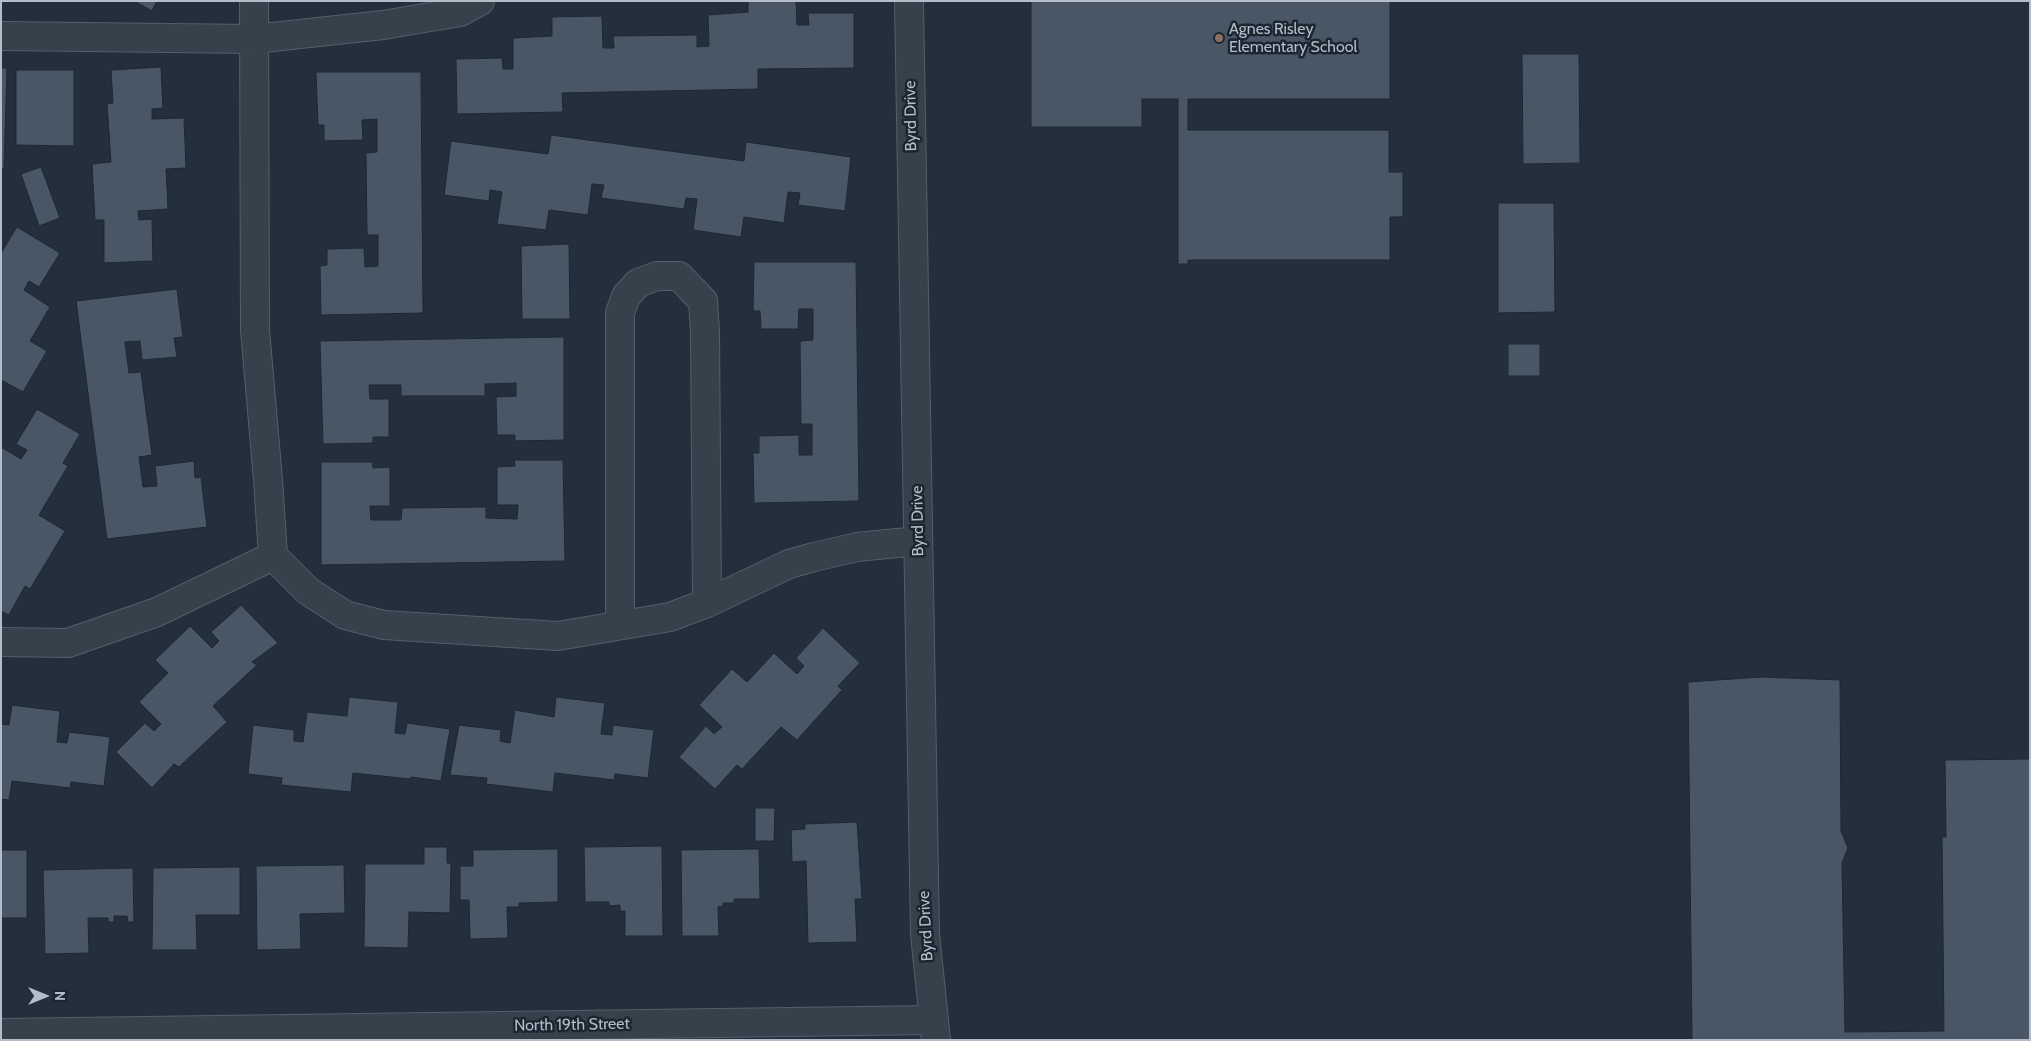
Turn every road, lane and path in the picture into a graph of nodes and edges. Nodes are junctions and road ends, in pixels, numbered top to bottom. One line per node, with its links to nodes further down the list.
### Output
1 (254, 1): 5 (street)
2 (480, 1): 5 (street)
3 (909, 1): 6 (street, Byrd Drive)
4 (1, 36): 5 (street)
5 (254, 39): 7 (street)
6 (918, 541): 8 (street); 11 (street, Byrd Drive)
7 (273, 556): 9 (street); 10 (street)
8 (707, 602): 9 (street); 9 (street)
9 (620, 625)
10 (1, 642)
11 (935, 1030): 12 (street, North 19th Street)
12 (1, 1034)

